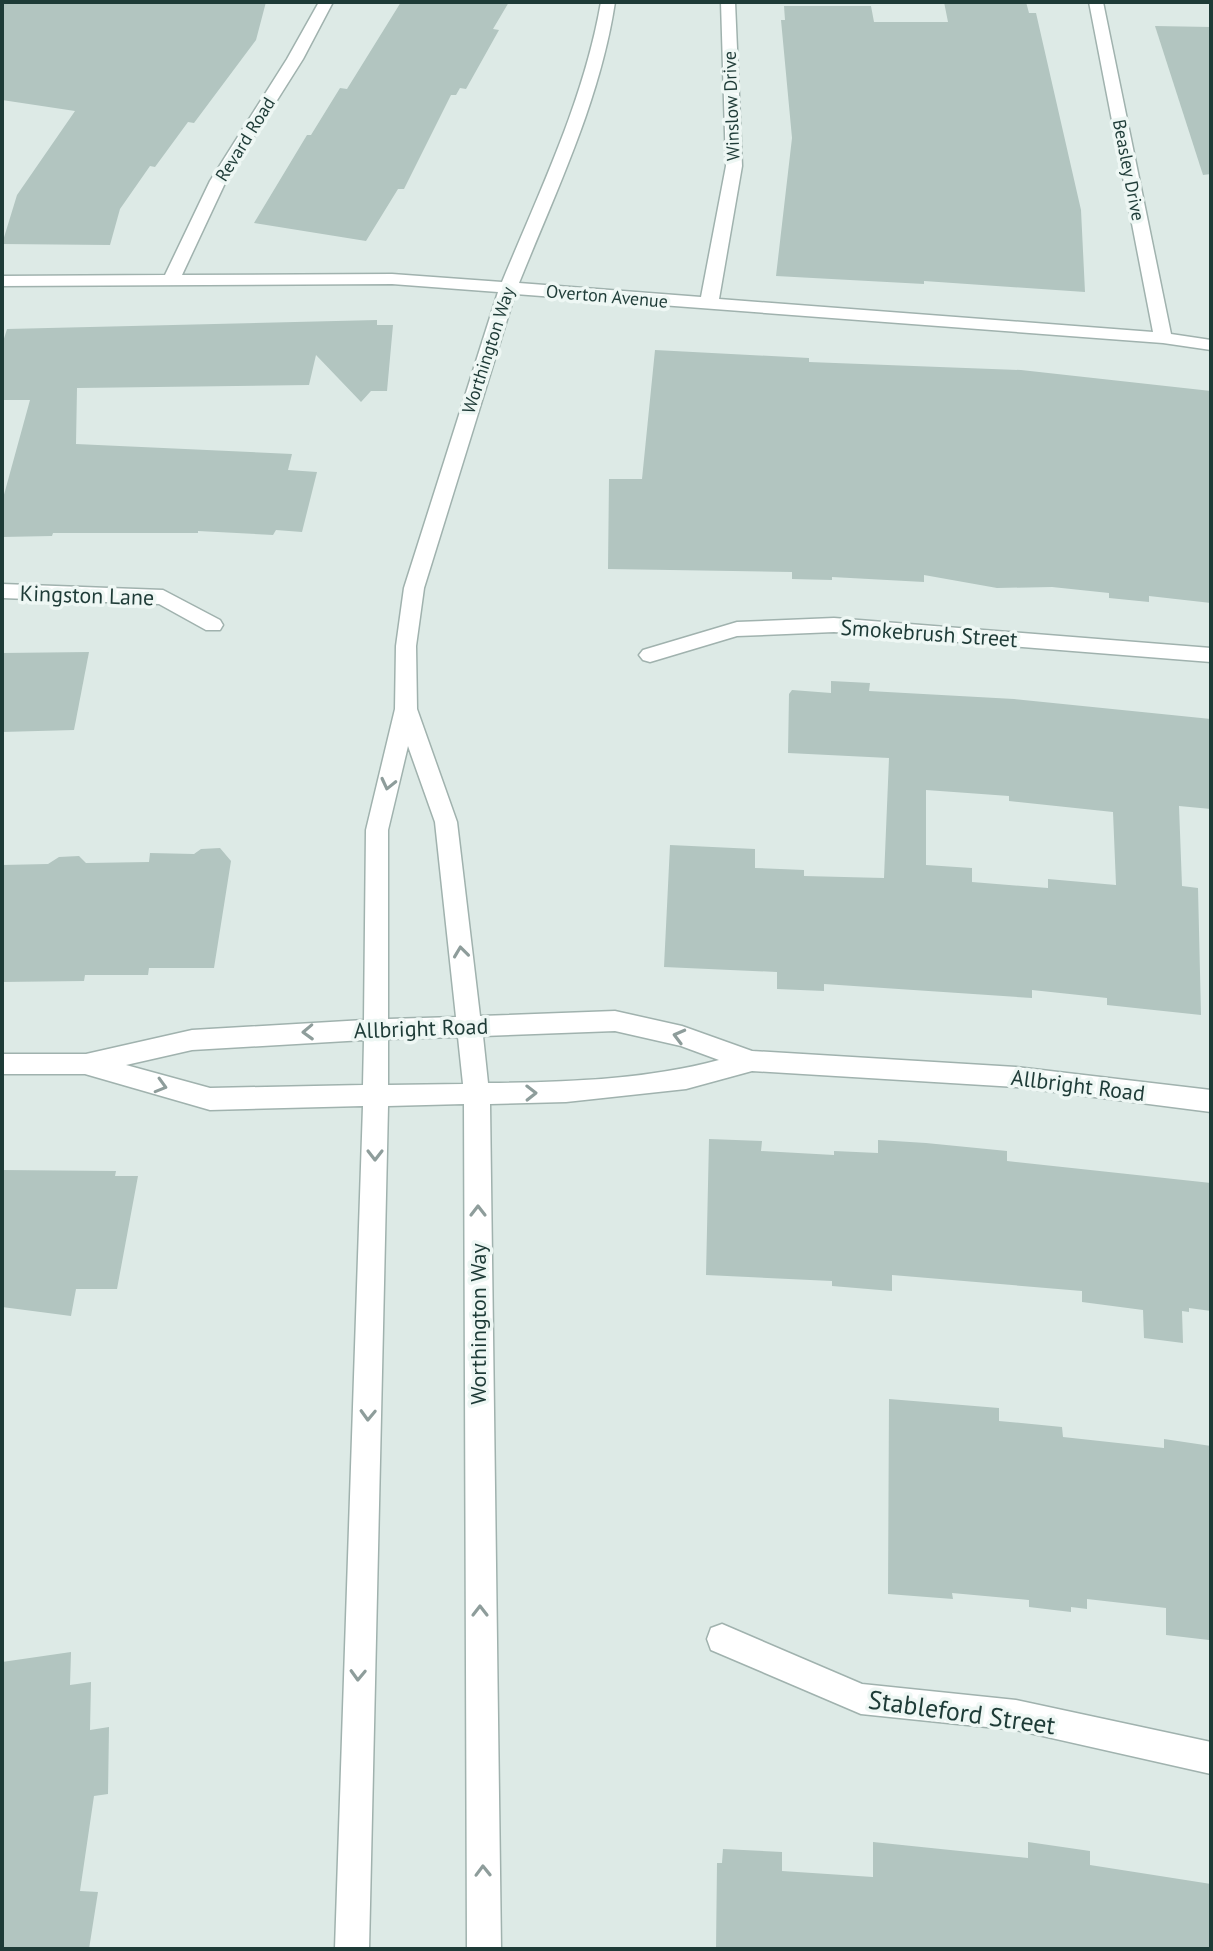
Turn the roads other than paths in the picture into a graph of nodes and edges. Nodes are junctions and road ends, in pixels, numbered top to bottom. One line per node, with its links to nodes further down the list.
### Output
1 (326, 2): 5 (street, Revard Road)
2 (608, 2): 7 (street, Worthington Way)
3 (728, 2): 8 (street, Winslow Drive)
4 (1096, 2): 9 (street, Beasley Drive)
5 (171, 280): 6 (street, Overton Avenue); 7 (street, Overton Avenue)
6 (2, 281)
7 (509, 287): 8 (street, Overton Avenue); 15 (street, Worthington Way)
8 (709, 304): 9 (street, Overton Avenue)
9 (1163, 338): 10 (street, Overton Avenue)
10 (1211, 345)
11 (2, 591): 12 (street, Kingston Lane)
12 (213, 625)
13 (650, 655): 14 (street, Smokebrush Street)
14 (1211, 655)
15 (406, 709): 16 (street, Worthington Way, one-way to 15); 17 (street, Worthington Way, one-way to 17)
16 (470, 1028): 17 (street, Allbright Road); 18 (street, Allbright Road, one-way to 16); 21 (street, Worthington Way)
17 (374, 1030): 20 (street, Allbright Road, one-way to 20); 22 (street, Worthington Way)
18 (752, 1061): 21 (street, Allbright Road, one-way to 18); 23 (street, Allbright Road)
19 (2, 1064): 20 (street, Allbright Road)
20 (86, 1064): 22 (street, Allbright Road, one-way to 22)
21 (477, 1094): 22 (street, Allbright Road); 27 (street, Worthington Way, one-way to 21)
22 (375, 1096): 26 (street, Worthington Way, one-way to 26)
23 (1211, 1101)
24 (722, 1639): 25 (street, Stableford Street)
25 (1211, 1758)
26 (352, 1949)
27 (484, 1949)

